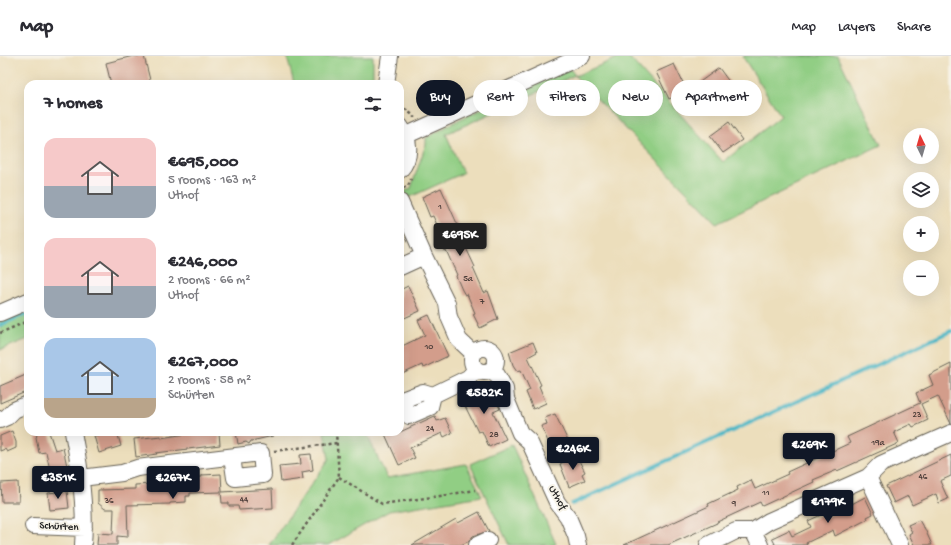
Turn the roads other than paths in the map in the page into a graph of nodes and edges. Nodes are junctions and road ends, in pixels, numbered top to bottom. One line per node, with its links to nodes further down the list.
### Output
1 (390, 56): 3 (street)
2 (582, 56): 4 (street)
3 (387, 80)
4 (404, 130)
5 (404, 133): 6 (street)
6 (404, 164)
7 (404, 211): 8 (street)
8 (424, 256): 9 (street); 12 (street)
9 (404, 265)
10 (24, 303): 11 (street)
11 (0, 313)
12 (473, 353): 13 (street); 14 (street)
13 (493, 368): 14 (street); 27 (street, Uthof)
14 (476, 370): 15 (street)
15 (433, 395)
16 (24, 406): 17 (street)
17 (0, 420)
18 (951, 433): 21 (street)
19 (74, 436): 22 (street, Schürten)
20 (232, 457): 20 (street); 22 (street)
21 (868, 477): 25 (street); 29 (street)
22 (81, 478): 24 (street, Schürten)
23 (33, 526): 24 (street, Schürten)
24 (84, 528): 26 (street, Schürten)
25 (757, 538): 28 (street)
26 (83, 545)
27 (578, 545)
28 (708, 545)
29 (900, 545)

